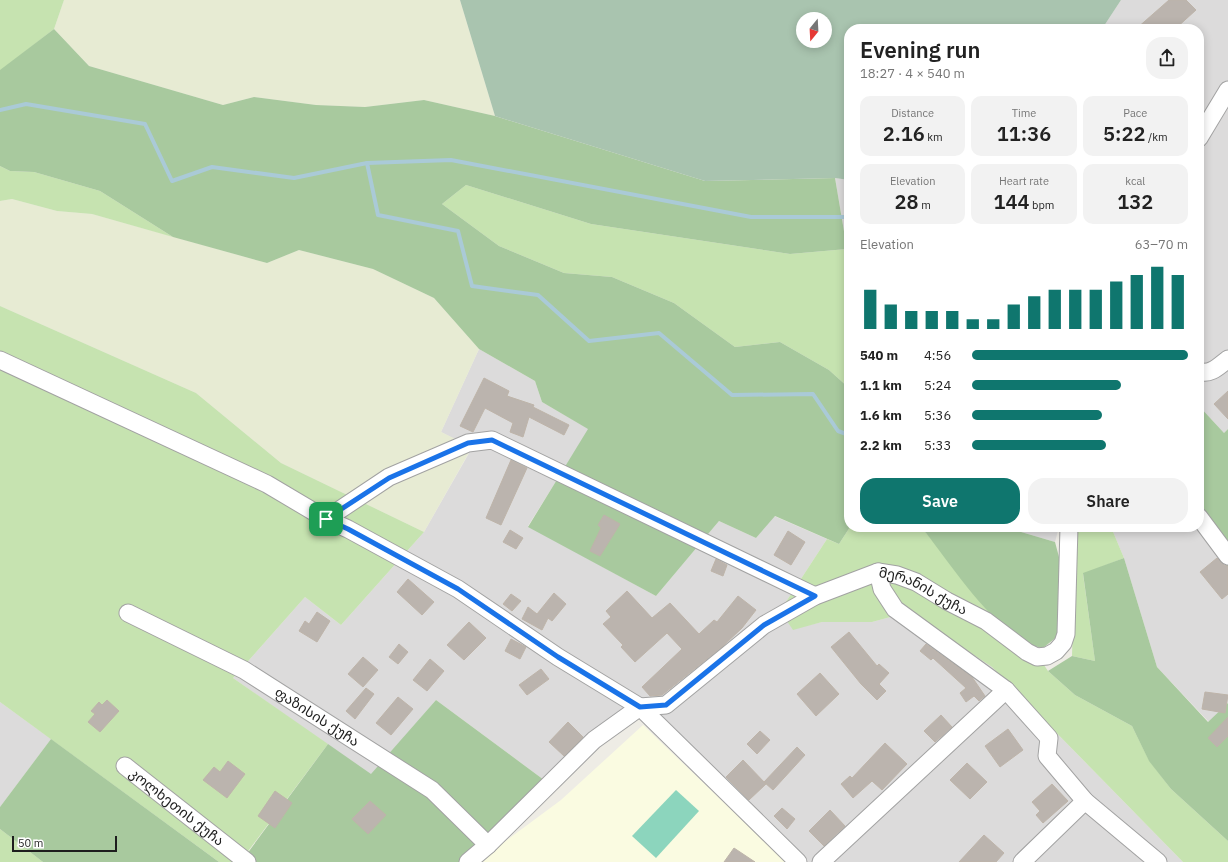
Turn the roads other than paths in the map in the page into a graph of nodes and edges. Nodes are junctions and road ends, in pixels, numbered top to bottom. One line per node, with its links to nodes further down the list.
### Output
1 (1228, 90): 2 (street)
2 (1204, 130)
3 (1228, 359): 5 (street)
4 (0, 360): 6 (street)
5 (1204, 373)
6 (326, 519): 11 (street); 14 (street)
7 (1204, 524): 9 (street)
8 (1069, 532): 10 (street, მერანის ქუჩა)
9 (1228, 556)
10 (878, 572): 11 (street, მერანის ქუჩა); 13 (street)
11 (815, 596): 14 (street, მერანის ქუჩა)
12 (128, 613): 17 (street, ფაზისის ქუჩა)
13 (1006, 690): 16 (street); 21 (street)
14 (640, 707): 17 (street); 20 (street)
15 (125, 766): 18 (street, კოლხეთის ქუჩა)
16 (1085, 801): 22 (street); 23 (street)
17 (488, 845): 19 (street)
18 (247, 862)
19 (468, 862)
20 (798, 862)
21 (821, 862)
22 (1022, 862)
23 (1158, 862)

